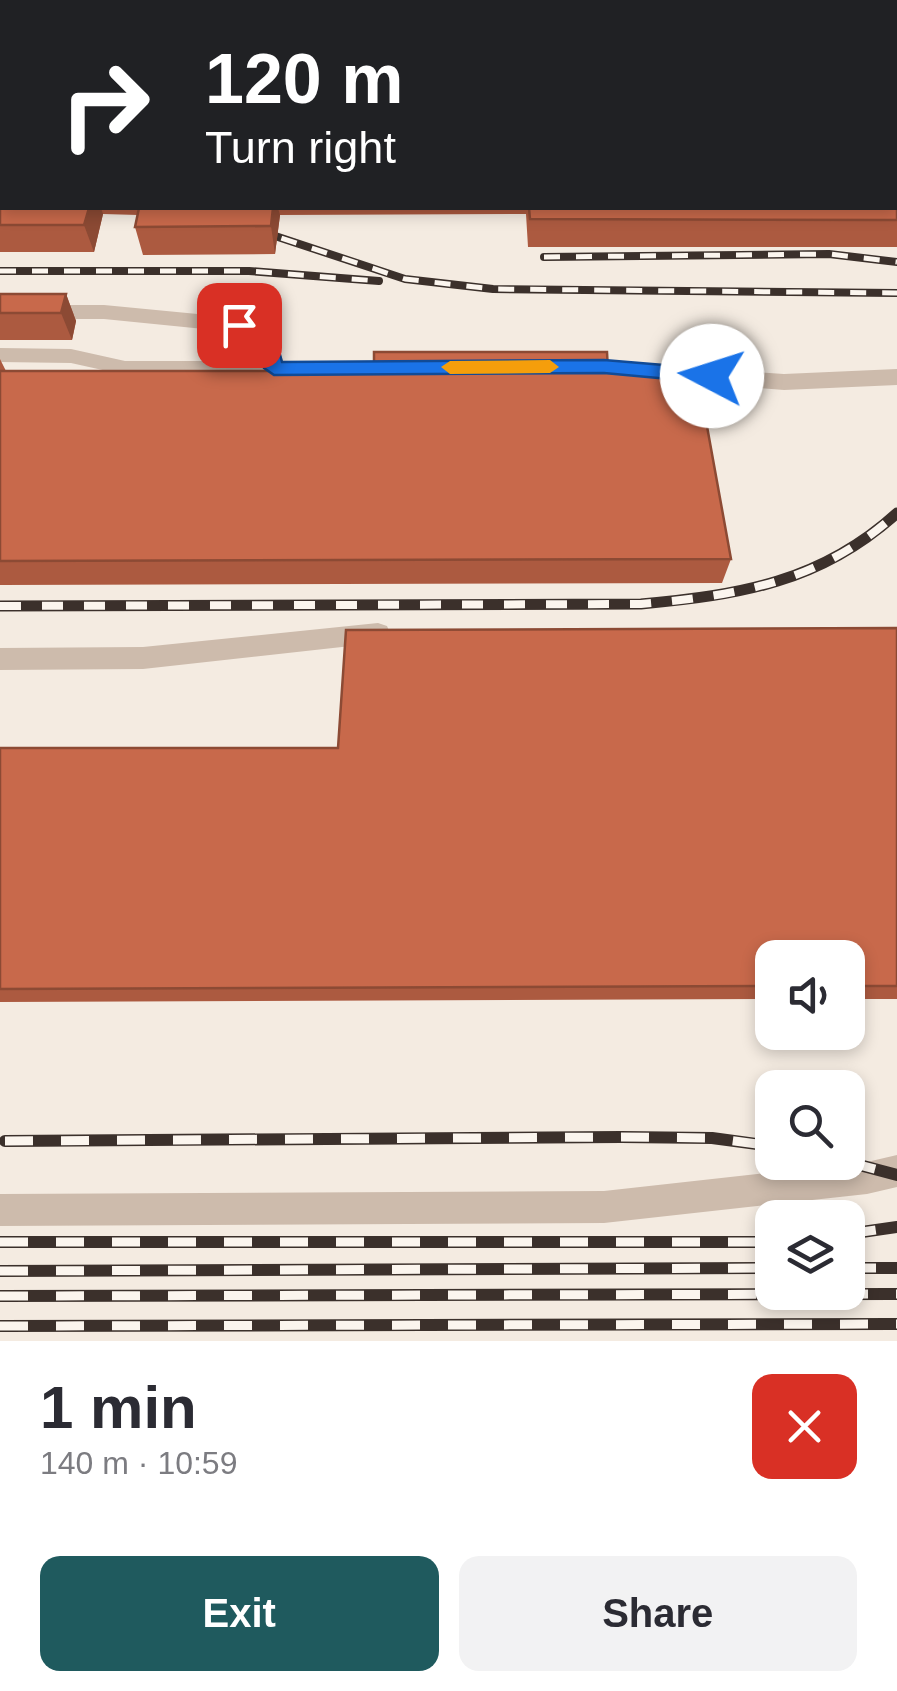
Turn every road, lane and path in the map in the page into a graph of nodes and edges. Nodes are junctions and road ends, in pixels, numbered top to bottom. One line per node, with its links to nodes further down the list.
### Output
1 (695, 0): 2 (lane)
2 (875, 0)
3 (0, 312): 7 (lane)
4 (0, 356): 7 (lane)
5 (565, 366): 8 (lane)
6 (429, 367): 7 (lane)
7 (274, 368)
8 (897, 377)
9 (409, 635): 10 (lane)
10 (0, 658)
11 (897, 1171): 12 (lane)
12 (0, 1210)

